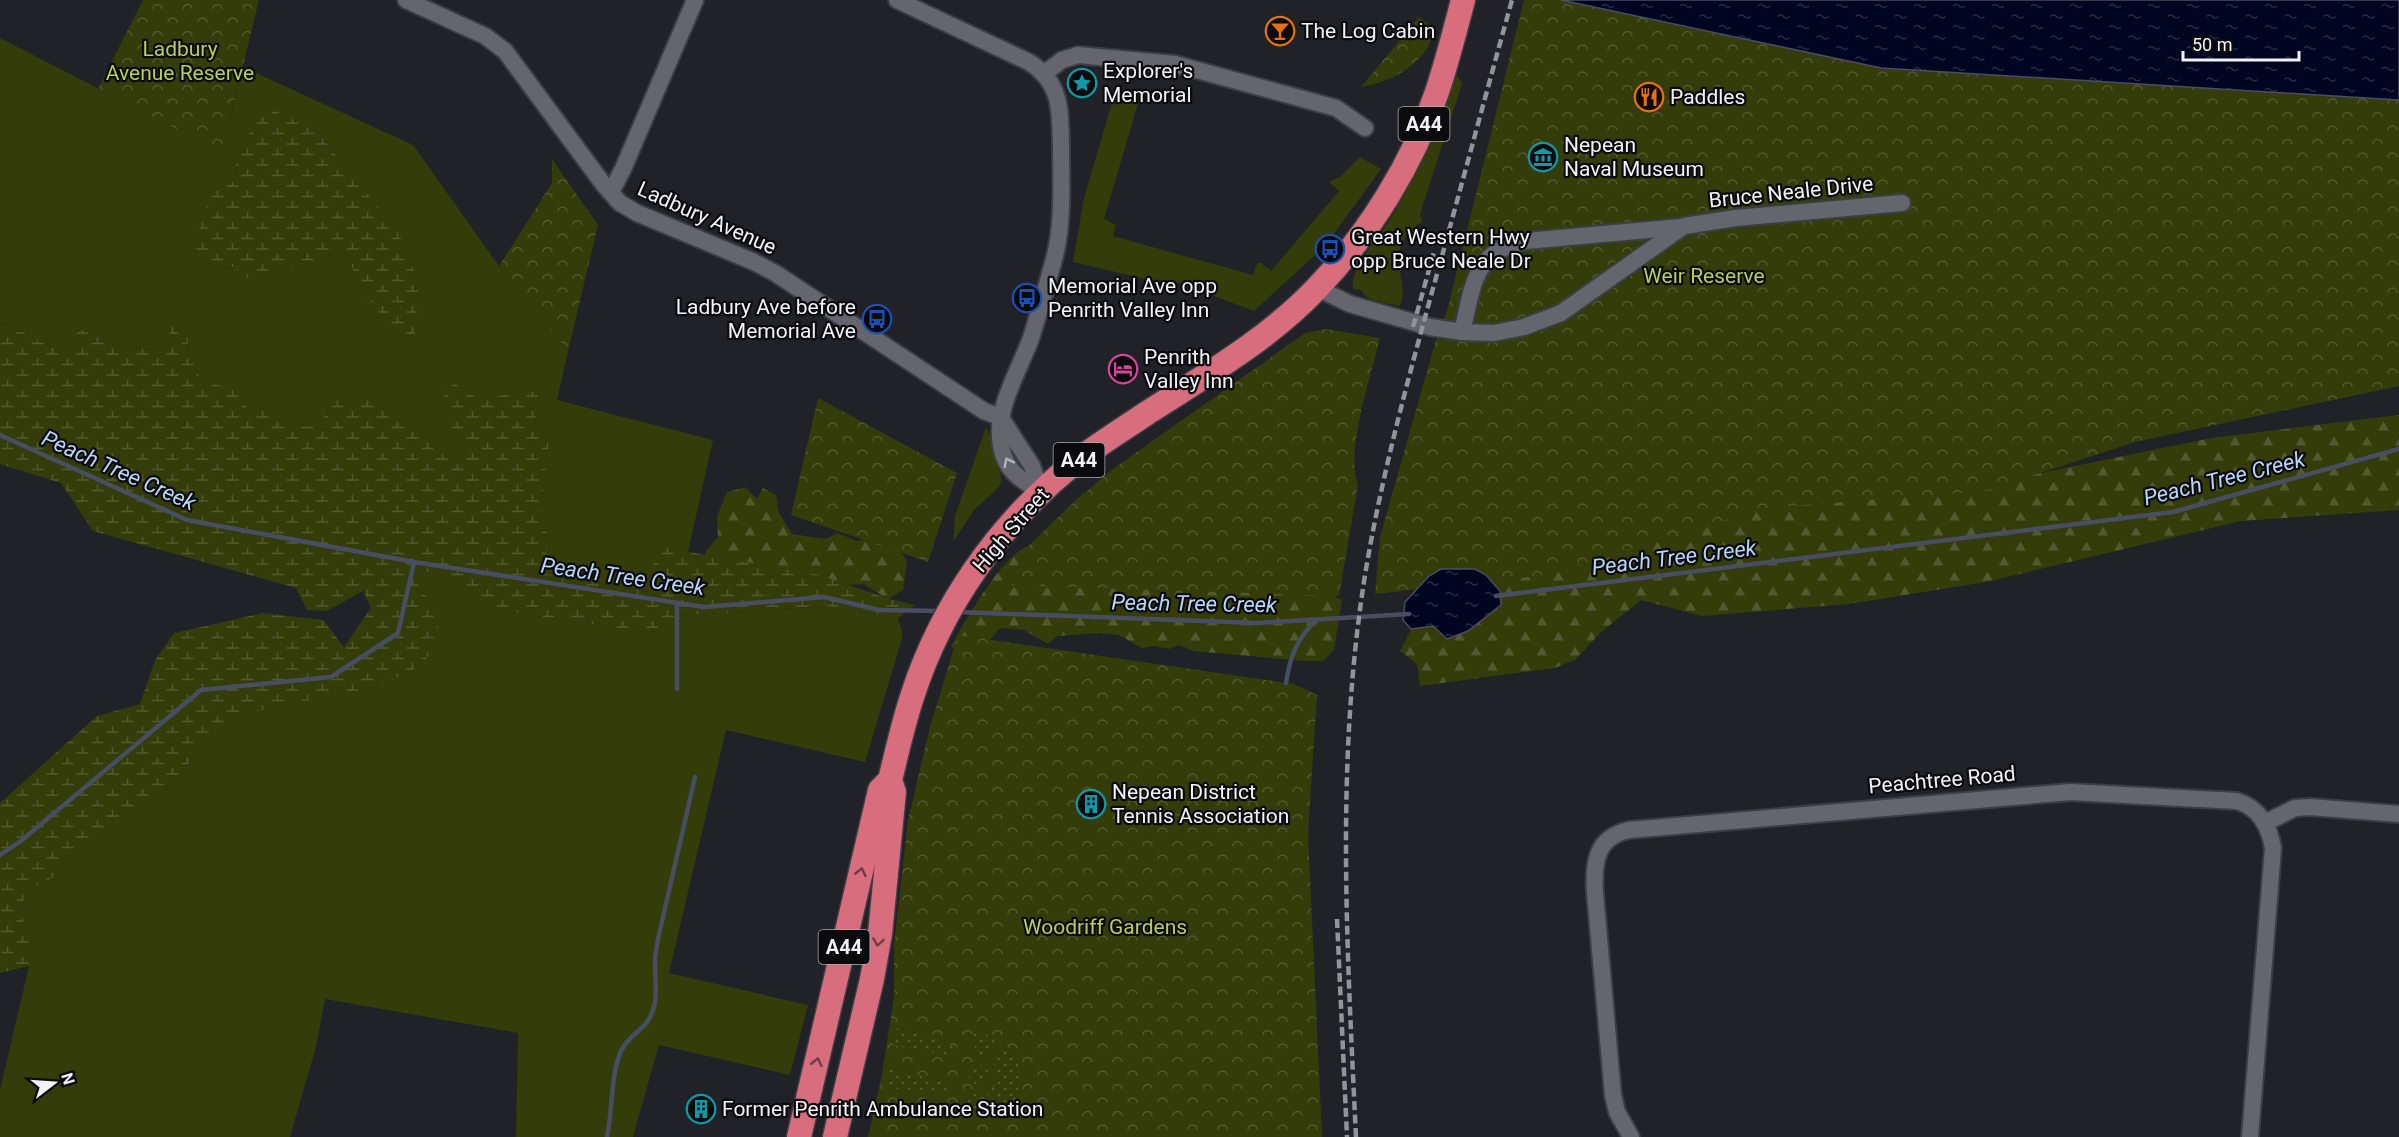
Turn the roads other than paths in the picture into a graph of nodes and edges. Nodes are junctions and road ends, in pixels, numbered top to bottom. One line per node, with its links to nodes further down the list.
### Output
1 (406, 0): 7 (street, Ladbury Avenue)
2 (695, 0): 7 (street)
3 (897, 0): 5 (street)
4 (1463, 0): 10 (highway, High Street / A44)
5 (1045, 73): 6 (street); 12 (street)
6 (1365, 128)
7 (611, 192): 12 (street, Ladbury Avenue)
8 (1902, 203): 9 (street, Bruce Neale Drive)
9 (1684, 226): 11 (street, Bruce Neale Drive); 11 (street, Bruce Neale Drive)
10 (1317, 288): 11 (street, Bruce Neale Drive); 13 (highway, High Street / A44)
11 (1462, 332)
12 (1000, 417): 13 (street)
13 (1041, 492): 14 (highway, High Street / A44)
14 (890, 780): 17 (highway, High Street / A44, one-way to 14); 18 (highway, High Street / A44, one-way to 18)
15 (2399, 814): 16 (street)
16 (2265, 823): 19 (street, Peachtree Road); 20 (street)
17 (799, 1137)
18 (835, 1137)
19 (1631, 1137)
20 (2250, 1137)

